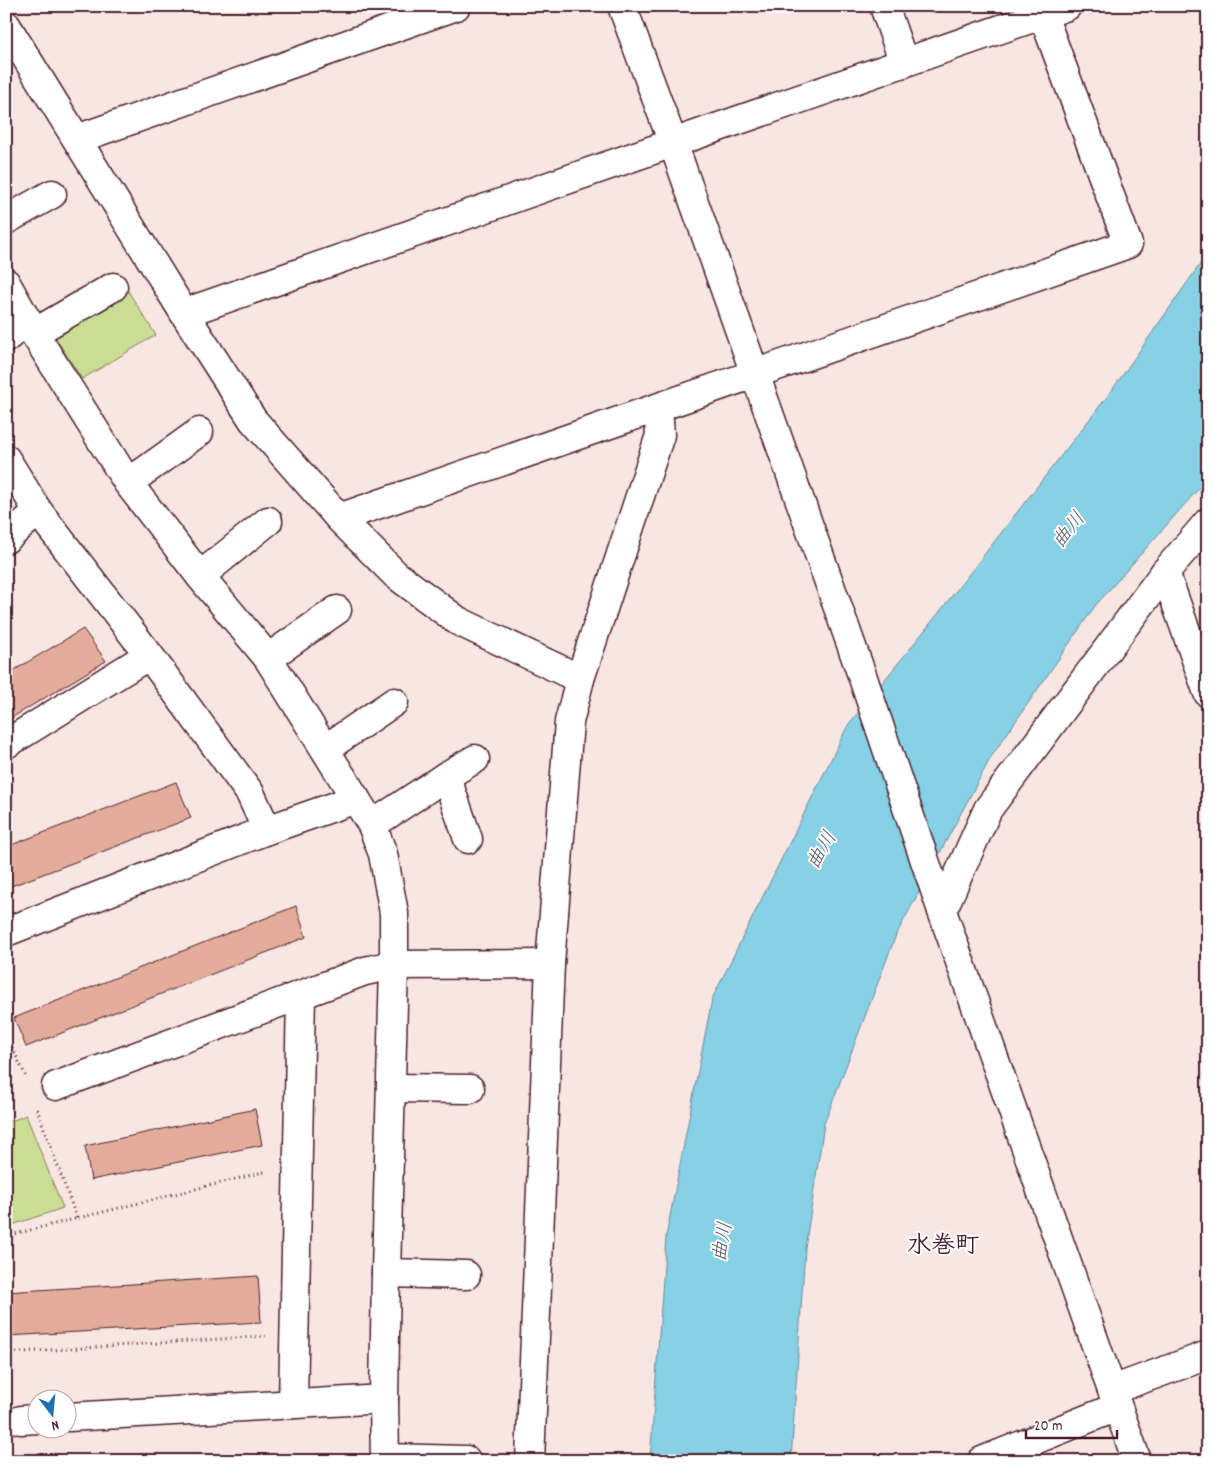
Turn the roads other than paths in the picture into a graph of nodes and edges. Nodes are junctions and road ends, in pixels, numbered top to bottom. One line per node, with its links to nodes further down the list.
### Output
1 (456, 6): 7 (street)
2 (622, 6): 8 (street)
3 (884, 6): 6 (street)
4 (1055, 10): 6 (street); 16 (street)
5 (6, 25): 7 (street)
6 (904, 63): 8 (street)
7 (77, 139): 13 (street)
8 (673, 144): 13 (street); 16 (street)
9 (52, 194): 10 (street)
10 (6, 220)
11 (6, 284): 14 (street)
12 (113, 287): 14 (street)
13 (184, 312): 22 (street)
14 (31, 326): 15 (street); 20 (street)
15 (6, 338)
16 (754, 374): 17 (street); 42 (street)
17 (658, 408): 22 (street); 31 (street)
18 (199, 432): 20 (street)
19 (6, 459): 21 (street)
20 (128, 483): 27 (street)
21 (38, 510): 25 (street); 29 (street)
22 (339, 518): 31 (street)
23 (268, 521): 27 (street)
24 (1208, 522): 26 (street)
25 (6, 539)
26 (1165, 572): 32 (street); 42 (street)
27 (200, 576): 30 (street)
28 (337, 610): 30 (street)
29 (149, 655): 34 (street); 40 (street)
30 (268, 658): 35 (street)
31 (580, 679): 44 (street)
32 (1208, 693)
33 (394, 702): 35 (street)
34 (6, 744)
35 (326, 749): 38 (street)
36 (475, 759): 37 (street)
37 (446, 776): 39 (street); 41 (street)
38 (356, 799): 39 (street); 40 (street)
39 (372, 825): 45 (street)
40 (267, 830): 43 (street)
41 (468, 839)
42 (938, 900): 53 (street)
43 (6, 932)
44 (550, 964): 45 (street); 59 (street)
45 (394, 965): 46 (street); 47 (street)
46 (301, 995): 49 (street); 55 (street)
47 (391, 1088): 48 (street); 50 (street)
48 (470, 1089)
49 (45, 1093)
50 (386, 1273): 51 (street); 54 (street)
51 (466, 1275)
52 (1208, 1355): 53 (street)
53 (1114, 1398): 60 (street); 61 (street)
54 (384, 1399): 55 (street); 57 (street)
55 (293, 1404): 56 (street)
56 (78, 1416)
57 (385, 1460): 58 (street)
58 (466, 1460)
59 (530, 1461)
60 (982, 1461)
61 (1137, 1461)

